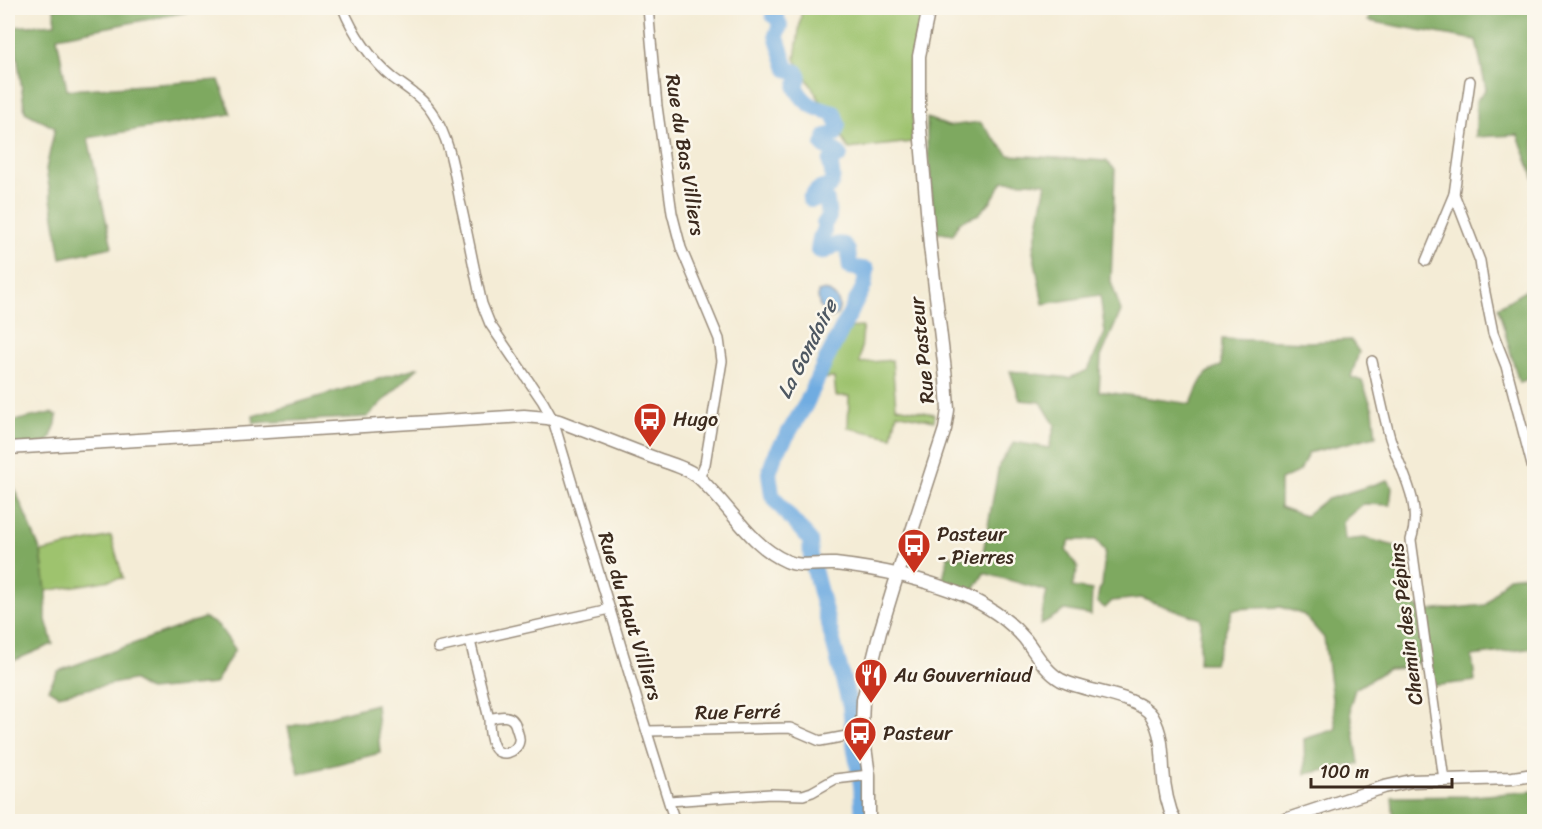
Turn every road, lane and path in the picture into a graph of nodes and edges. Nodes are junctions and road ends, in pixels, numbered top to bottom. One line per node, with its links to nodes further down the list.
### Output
1 (344, 8): 8 (street, Rue du Haut Villiers)
2 (648, 8): 11 (street, Rue du Bas Villiers)
3 (929, 8): 12 (street, Rue Pasteur)
4 (1470, 81): 5 (street)
5 (1454, 194): 6 (street); 10 (street)
6 (1426, 261)
7 (1372, 362): 21 (street, Chemin des Pépins)
8 (553, 420): 9 (street); 11 (street); 13 (street, Rue du Haut Villiers)
9 (8, 448)
10 (1534, 473)
11 (699, 478): 12 (street)
12 (898, 575): 18 (street, Rue Pasteur); 25 (street)
13 (610, 609): 14 (street); 17 (street, Rue du Haut Villiers)
14 (470, 641): 15 (street); 16 (street)
15 (438, 648)
16 (489, 719)
17 (647, 731): 18 (street, Rue Ferré); 22 (street, Rue du Haut Villiers)
18 (856, 734): 19 (street, Rue Pasteur)
19 (862, 775): 22 (street); 24 (street, Rue Pasteur)
20 (1534, 775): 21 (street)
21 (1444, 780): 26 (street)
22 (669, 801): 23 (street, Rue du Haut Villiers)
23 (675, 822)
24 (869, 822)
25 (1174, 822)
26 (1279, 822)

